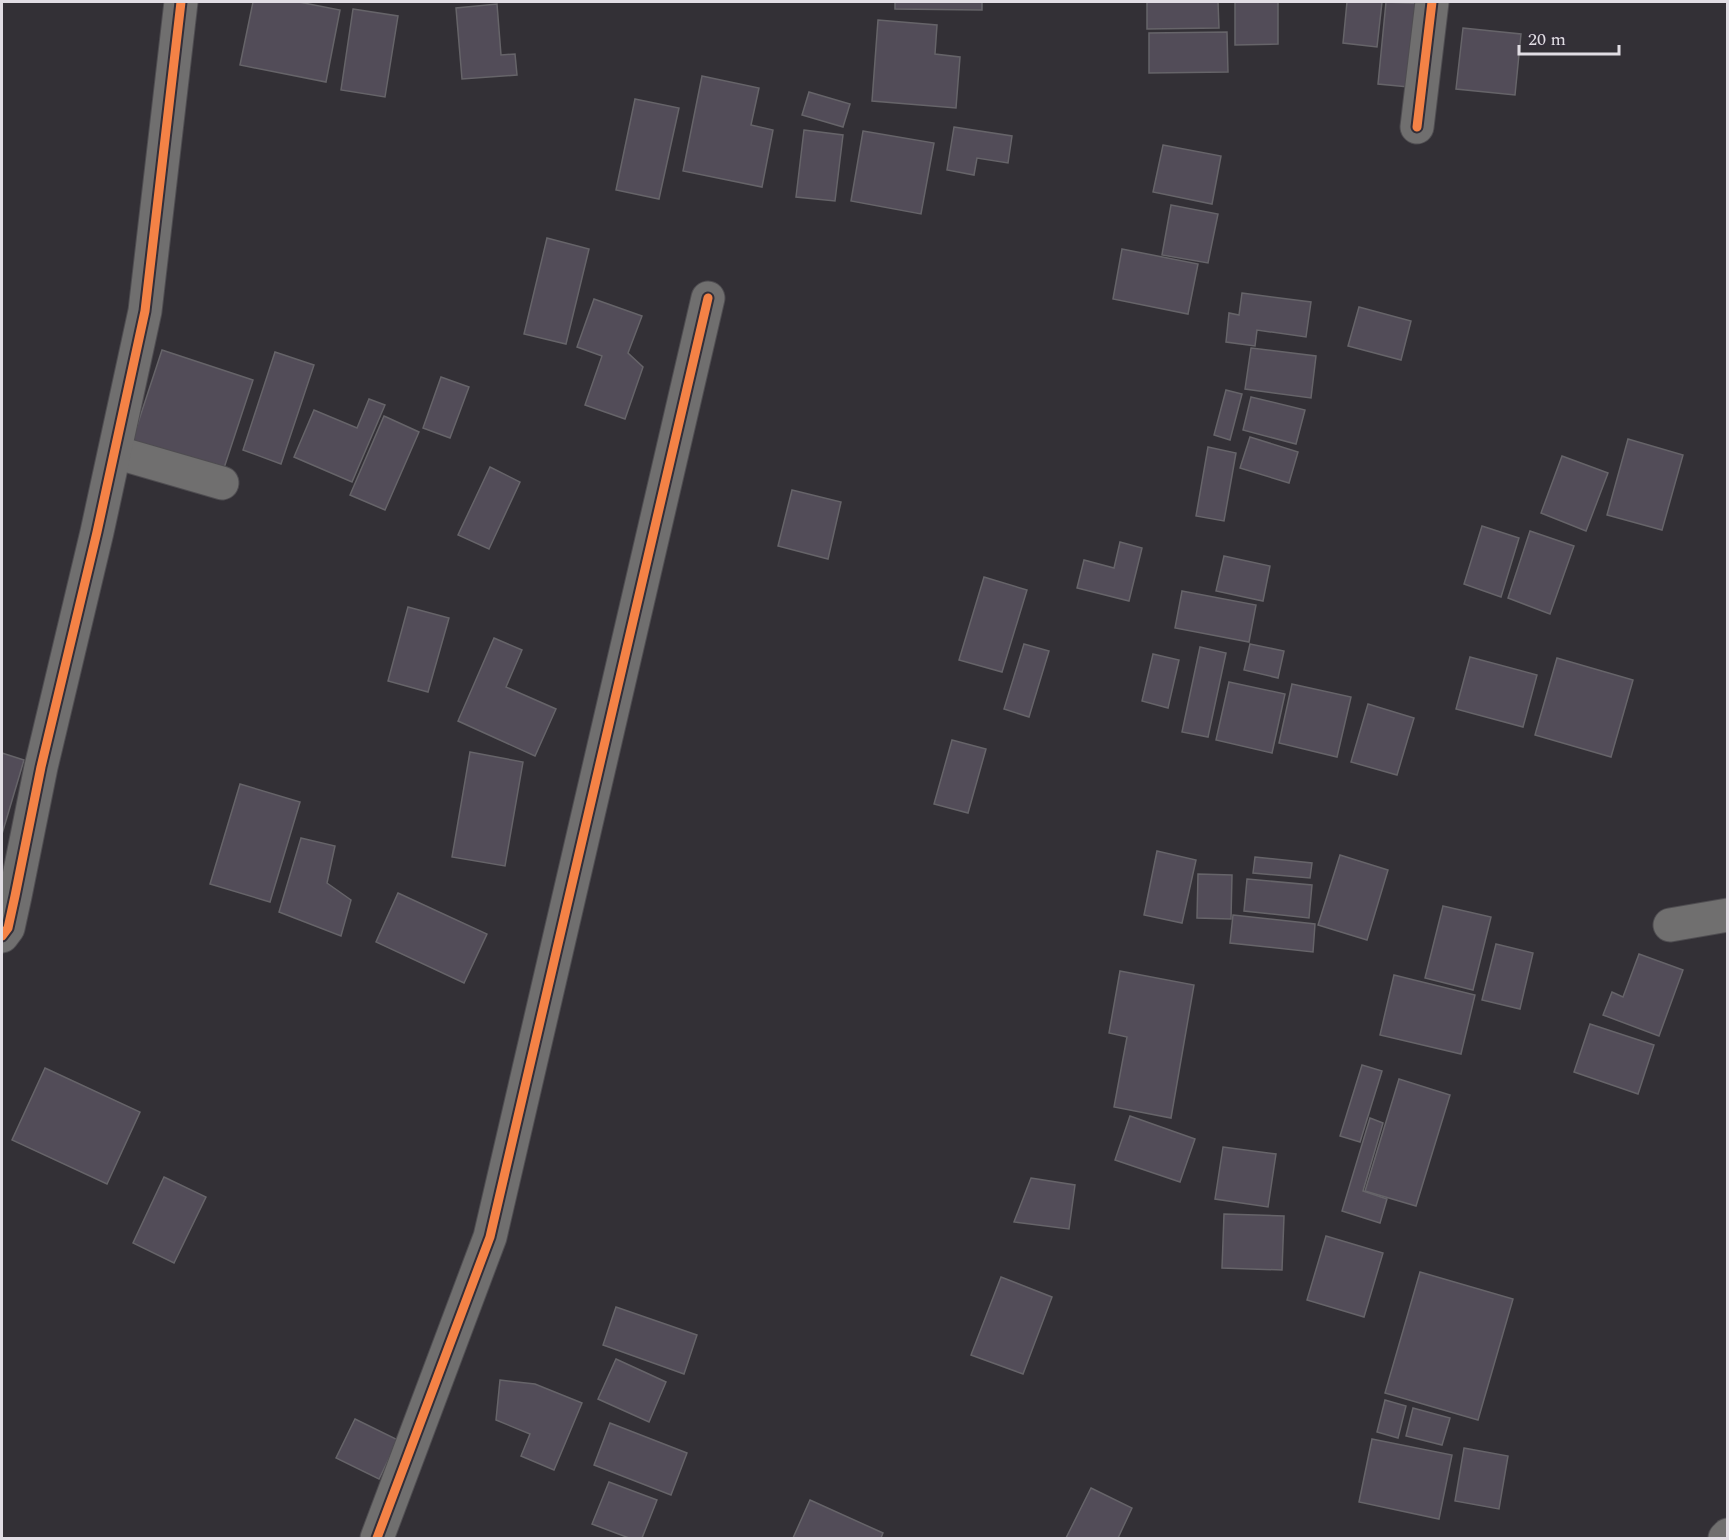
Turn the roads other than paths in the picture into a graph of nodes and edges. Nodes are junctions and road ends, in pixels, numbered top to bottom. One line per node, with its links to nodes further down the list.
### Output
1 (181, 2): 5 (street)
2 (1432, 2): 3 (street)
3 (1417, 127)
4 (708, 298): 10 (street)
5 (115, 452): 6 (street); 9 (street)
6 (222, 483)
7 (1728, 915): 8 (street)
8 (1670, 925)
9 (2, 936)
10 (377, 1539)

